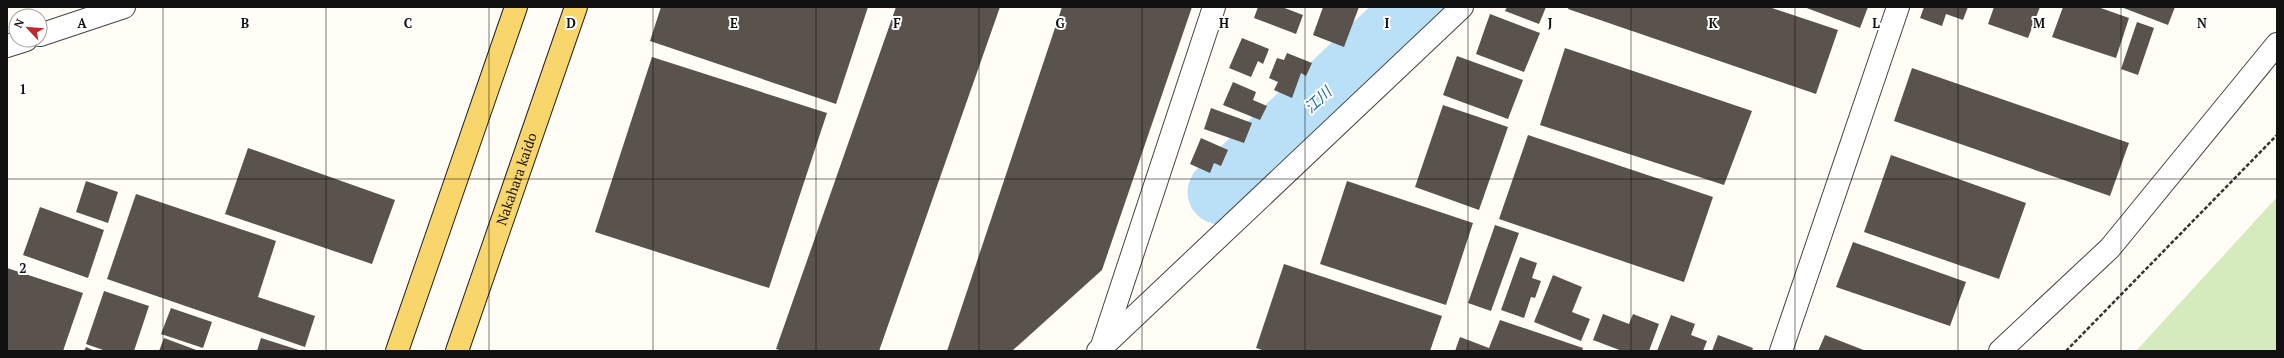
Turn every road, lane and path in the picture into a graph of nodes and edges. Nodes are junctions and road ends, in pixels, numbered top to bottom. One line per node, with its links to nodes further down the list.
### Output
1 (124, 7): 7 (street)
2 (516, 7): 11 (main road)
3 (576, 7): 12 (main road, Nakahara kaido)
4 (1214, 7): 10 (street)
5 (1462, 7): 10 (street)
6 (1898, 7): 13 (street)
7 (48, 32)
8 (2277, 44): 14 (street)
9 (2277, 135): 15 (path)
10 (1100, 350)
11 (397, 351)
12 (457, 351)
13 (1781, 351)
14 (2000, 351)
15 (2066, 351)

